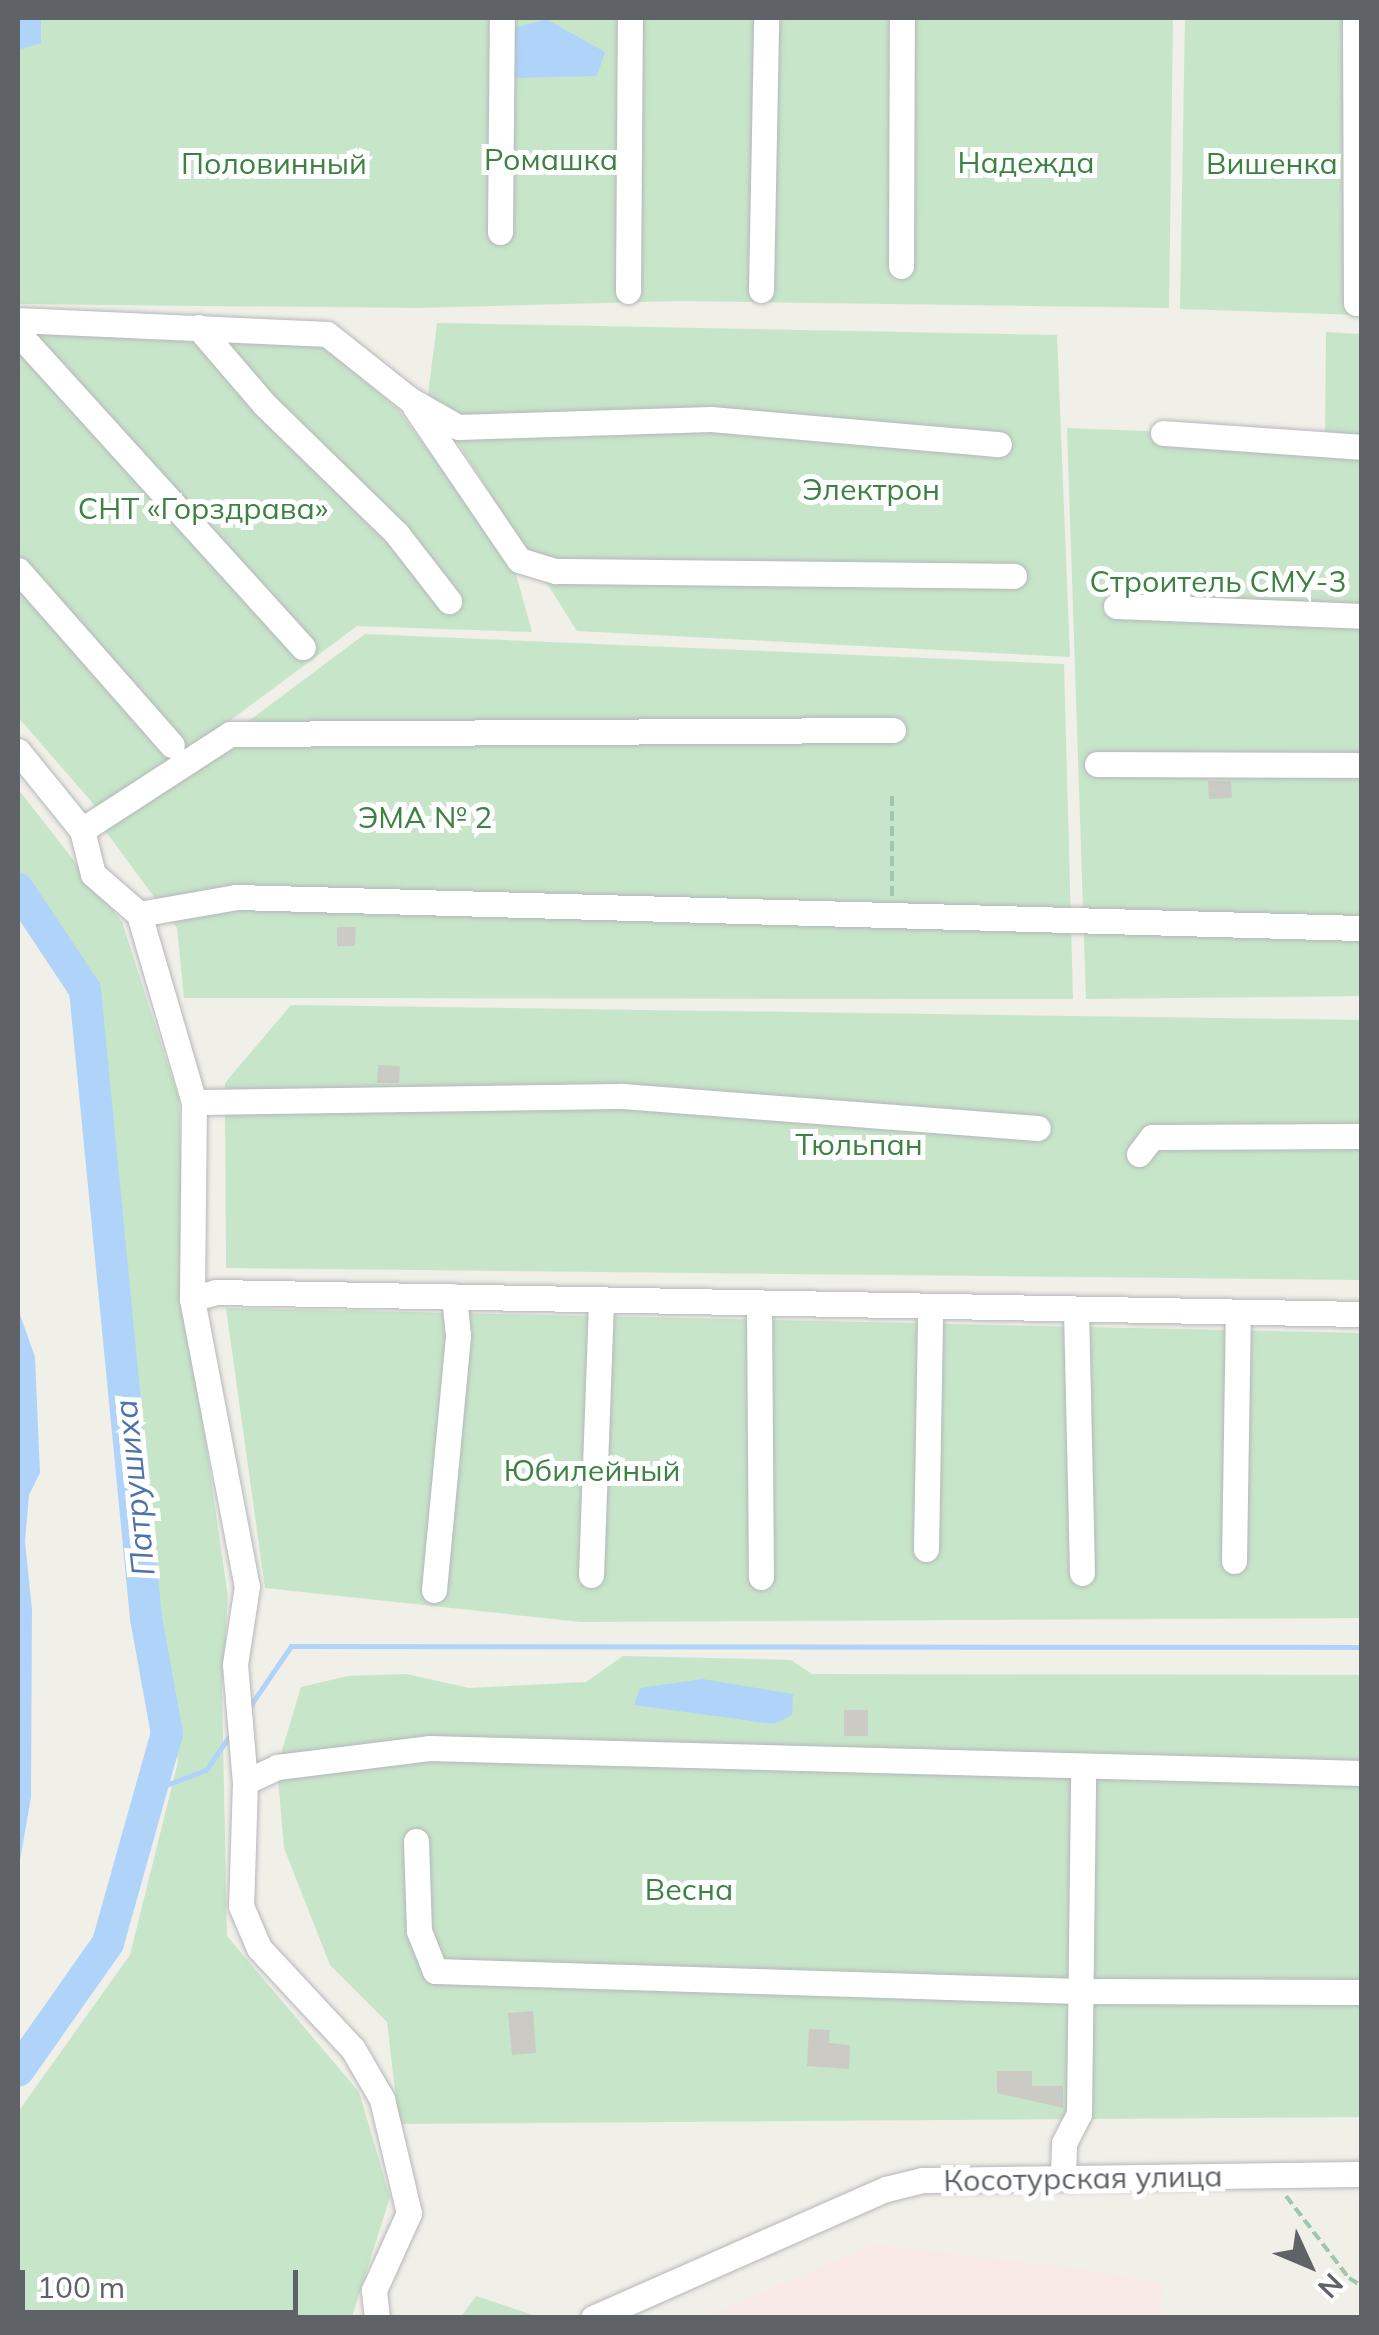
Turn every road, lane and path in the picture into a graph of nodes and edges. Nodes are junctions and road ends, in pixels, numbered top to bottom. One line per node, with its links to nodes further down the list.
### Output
1 (502, 18): 6 (street)
2 (630, 18): 9 (street)
3 (766, 18): 8 (street)
4 (902, 18): 7 (street)
5 (1355, 18): 10 (street)
6 (500, 232)
7 (901, 266)
8 (761, 290)
9 (628, 291)
10 (1356, 303)
11 (18, 320): 12 (street)
12 (198, 327): 14 (street); 20 (street)
13 (18, 332): 23 (street)
14 (409, 399): 16 (street); 19 (street)
15 (1163, 434): 17 (street)
16 (999, 444)
17 (1362, 447)
18 (18, 570): 25 (street)
19 (1014, 576)
20 (448, 601)
21 (1116, 606): 22 (street)
22 (1362, 616)
23 (303, 648)
24 (893, 730): 30 (street)
25 (172, 744)
26 (18, 752): 30 (street)
27 (1097, 764): 28 (street)
28 (1362, 764)
29 (892, 794): 32 (path)
30 (82, 830): 31 (street)
31 (140, 914): 32 (street); 34 (street)
32 (892, 916): 33 (street)
33 (1362, 928)
34 (194, 1102): 35 (street); 39 (street)
35 (1038, 1128)
36 (1362, 1136): 37 (street)
37 (1140, 1154)
38 (454, 1296): 39 (street); 40 (street); 51 (street)
39 (192, 1299): 54 (street)
40 (602, 1303): 41 (street); 49 (street)
41 (759, 1304): 42 (street); 50 (street)
42 (930, 1308): 43 (street); 46 (street)
43 (1076, 1309): 44 (street); 48 (street)
44 (1238, 1313): 45 (street); 47 (street)
45 (1362, 1314)
46 (926, 1549)
47 (1234, 1561)
48 (1082, 1573)
49 (591, 1575)
50 (761, 1577)
51 (434, 1590)
52 (1084, 1770): 53 (street); 54 (street); 56 (street)
53 (1362, 1774)
54 (245, 1782): 63 (street)
55 (416, 1841): 56 (street)
56 (1080, 1991): 57 (street); 58 (street)
57 (1362, 1992)
58 (1064, 2174): 60 (street, Косотурская улица); 62 (street, Косотурская улица)
59 (1362, 2174): 60 (street, Косотурская улица)
60 (1271, 2176): 61 (path)
61 (1362, 2286)
62 (610, 2315)
63 (377, 2318)

